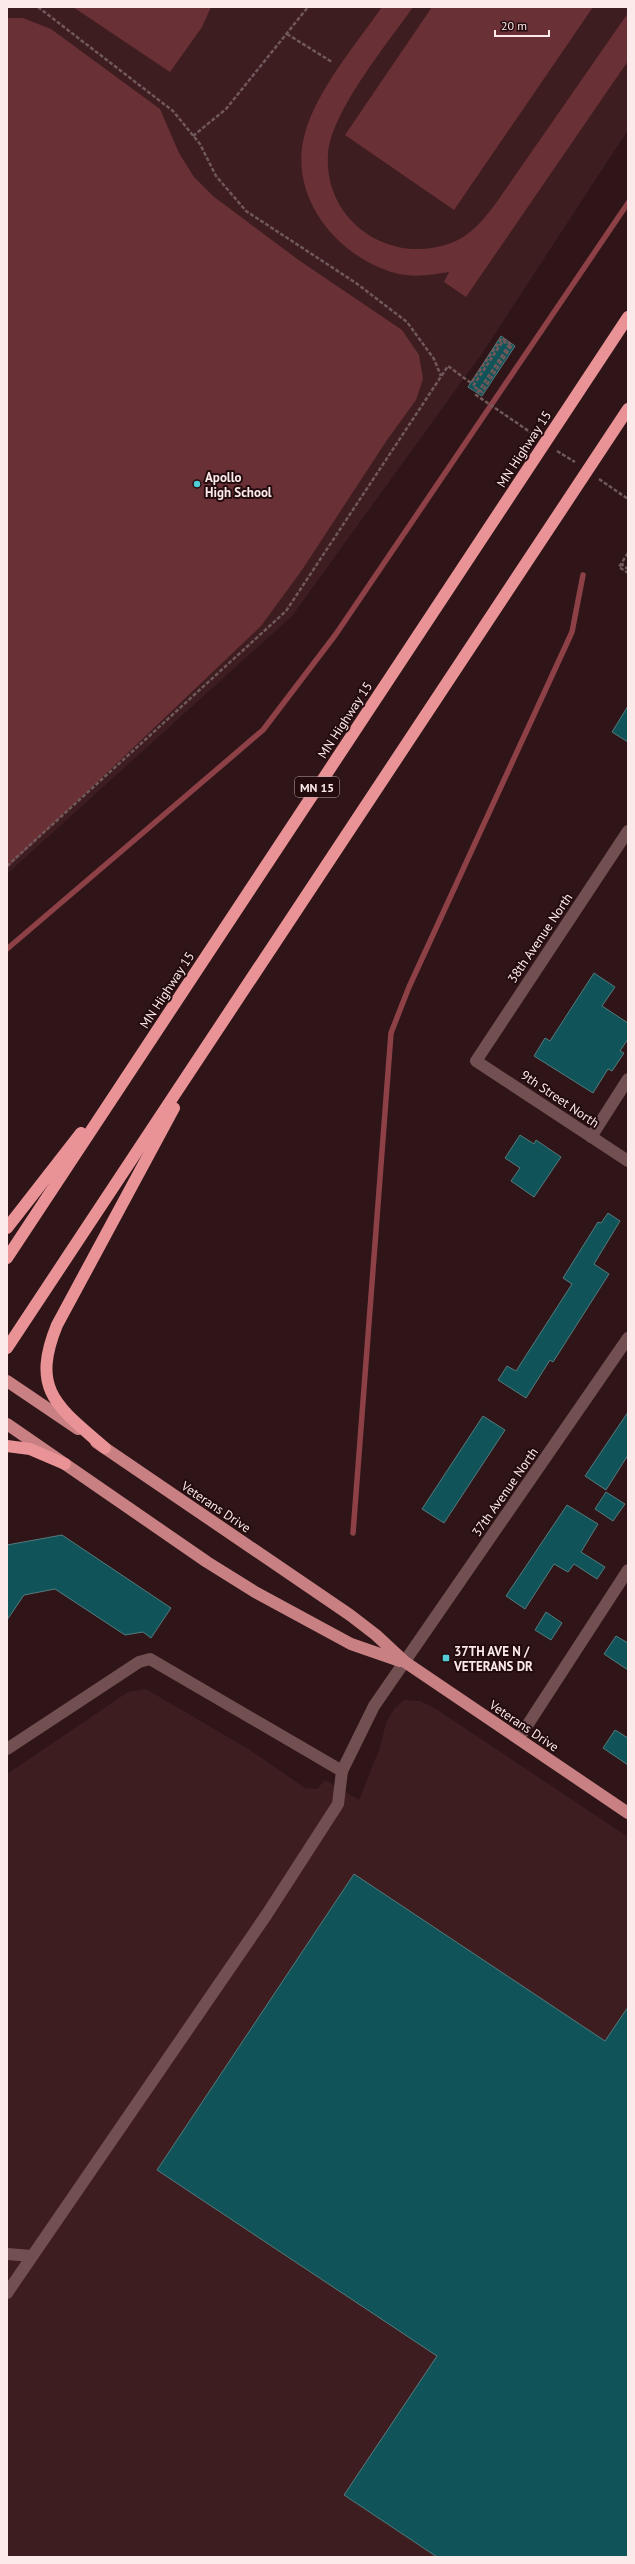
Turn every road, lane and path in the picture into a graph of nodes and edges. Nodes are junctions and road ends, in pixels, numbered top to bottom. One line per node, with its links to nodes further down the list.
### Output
1 (38, 7): 5 (path)
2 (308, 7): 3 (path)
3 (287, 34): 4 (path); 5 (path)
4 (332, 62)
5 (193, 136): 7 (path)
6 (628, 317): 17 (highway, MN Highway 15 / MN 15)
7 (441, 376): 8 (path); 14 (path)
8 (476, 395)
9 (628, 409): 15 (highway)
10 (628, 554): 11 (path); 12 (path)
11 (628, 569)
12 (628, 573)
13 (628, 831): 16 (street, 38th Avenue North)
14 (7, 866)
15 (207, 1046): 24 (highway); 28 (highway)
16 (476, 1060): 19 (street, 9th Street North)
17 (137, 1061): 21 (highway); 22 (highway, MN Highway 15 / MN 15)
18 (628, 1080): 19 (street)
19 (591, 1137): 20 (street, 9th Street North)
20 (628, 1161)
21 (7, 1228)
22 (7, 1258)
23 (628, 1338): 31 (street, 37th Avenue North)
24 (7, 1348)
25 (7, 1381): 28 (main road, Veterans Drive)
26 (7, 1424): 29 (main road, Veterans Drive)
27 (7, 1446): 29 (highway)
28 (105, 1448): 31 (main road, Veterans Drive)
29 (66, 1464): 31 (main road, Veterans Drive)
30 (628, 1570): 32 (street)
31 (404, 1662): 32 (main road, Veterans Drive); 34 (street, 37th Avenue North)
32 (519, 1738): 35 (main road, Veterans Drive)
33 (7, 1749): 34 (street)
34 (342, 1771): 37 (street, 37th Avenue North)
35 (628, 1813)
36 (7, 2254): 37 (street)
37 (32, 2256): 38 (street, 37th Avenue North)
38 (7, 2293)

